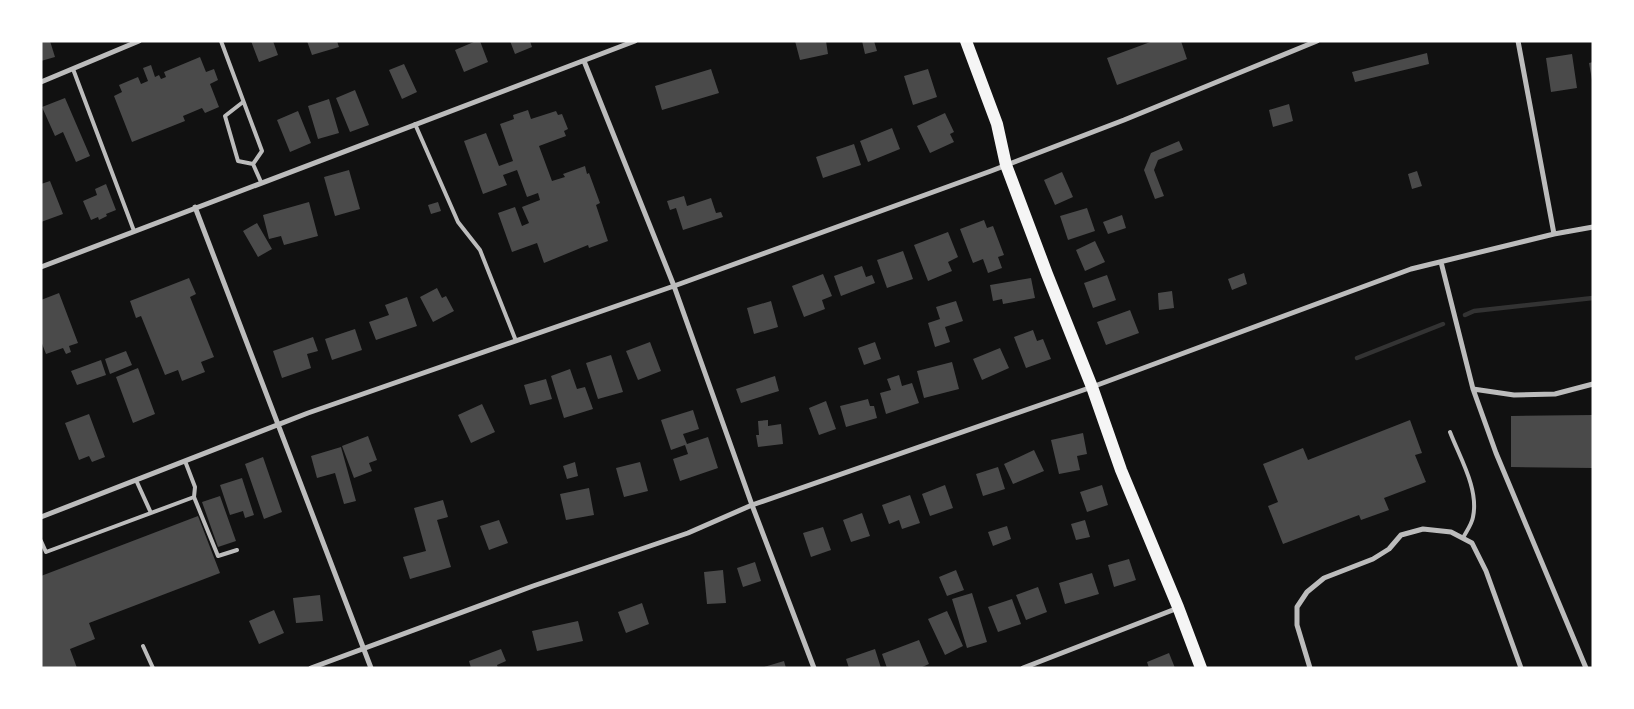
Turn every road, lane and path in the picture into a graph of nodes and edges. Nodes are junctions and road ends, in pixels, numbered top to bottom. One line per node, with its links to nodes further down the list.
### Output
1 (139, 41): 8 (street)
2 (221, 41): 10 (lane)
3 (634, 41): 7 (street)
4 (966, 41): 13 (main road)
5 (1317, 41): 13 (street)
6 (1518, 41): 18 (street)
7 (584, 61): 11 (street); 21 (street)
8 (73, 69): 9 (street); 17 (lane)
9 (41, 82)
10 (243, 102): 12 (lane); 12 (lane)
11 (415, 124): 14 (street); 22 (lane)
12 (253, 164): 14 (lane)
13 (1006, 165): 21 (street); 24 (main road)
14 (261, 182): 15 (street)
15 (195, 207): 17 (street); 26 (street)
16 (1593, 227): 18 (street)
17 (134, 231): 20 (street)
18 (1554, 234): 19 (street)
19 (1441, 262): 24 (street); 25 (street)
20 (41, 267)
21 (674, 286): 22 (street); 31 (street)
22 (516, 341): 26 (street)
23 (1593, 384): 25 (street)
24 (1092, 387): 31 (street); 38 (main road)
25 (1472, 388): 49 (street)
26 (278, 425): 28 (street); 40 (street)
27 (1450, 432): 34 (lane)
28 (184, 460): 29 (street); 30 (lane)
29 (136, 480): 32 (lane); 33 (street)
30 (194, 497): 32 (lane); 36 (lane)
31 (752, 505): 40 (street); 44 (street)
32 (151, 513): 37 (lane)
33 (41, 517)
34 (1463, 538): 47 (street); 48 (street)
35 (41, 541): 37 (lane)
36 (236, 550)
37 (44, 553)
38 (1178, 608): 45 (street); 46 (main road)
39 (143, 646): 41 (lane)
40 (363, 648): 42 (street); 43 (street)
41 (153, 668)
42 (311, 668)
43 (371, 668)
44 (814, 668)
45 (1023, 668)
46 (1201, 668)
47 (1310, 668)
48 (1521, 668)
49 (1586, 668)

